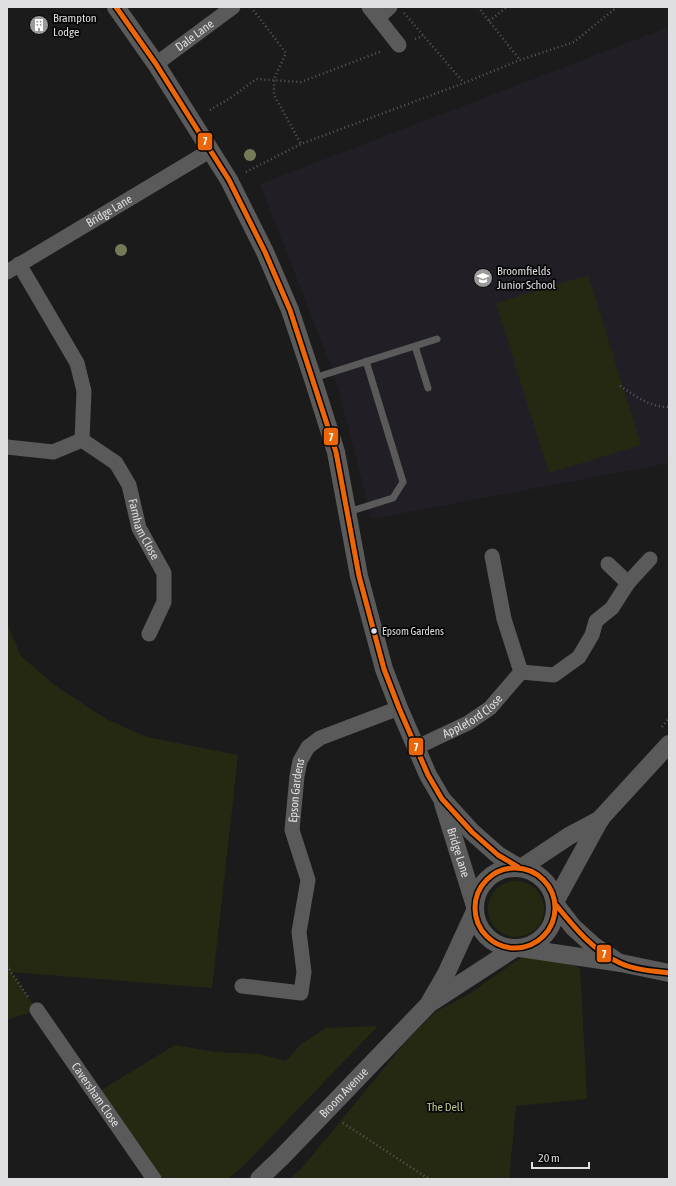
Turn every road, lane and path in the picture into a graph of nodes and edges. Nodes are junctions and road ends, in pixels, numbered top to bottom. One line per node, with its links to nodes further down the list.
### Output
1 (116, 7): 13 (street, Bridge Lane)
2 (233, 7): 13 (street, Dale Lane)
3 (251, 7): 14 (path)
4 (478, 7): 9 (path)
5 (507, 7): 9 (path)
6 (617, 7): 12 (path)
7 (397, 10): 8 (street); 10 (path)
8 (373, 12): 11 (street)
9 (488, 21): 12 (path)
10 (423, 36): 11 (path); 15 (path)
11 (399, 45): 14 (path)
12 (520, 60): 15 (path)
13 (156, 64): 18 (street, Bridge Lane)
14 (274, 79): 16 (path); 17 (path)
15 (464, 83): 17 (path)
16 (210, 110)
17 (301, 144): 19 (path)
18 (211, 150): 19 (street, Bridge Lane); 20 (street, Bridge Lane)
19 (229, 180): 24 (street, Bridge Lane)
20 (13, 268): 28 (street)
21 (437, 339): 22 (lane)
22 (414, 346): 23 (lane); 26 (lane)
23 (366, 361): 24 (lane); 30 (lane)
24 (313, 378): 30 (street, Bridge Lane)
25 (620, 386): 27 (path)
26 (428, 388)
27 (669, 407)
28 (82, 440): 29 (street); 35 (street, Farnham Close)
29 (7, 447)
30 (348, 512): 37 (street, Bridge Lane)
31 (492, 556): 36 (street)
32 (650, 559): 34 (street)
33 (608, 564): 34 (street)
34 (628, 583): 36 (street)
35 (149, 634)
36 (521, 672): 39 (street, Appleford Close)
37 (398, 708): 39 (street, Bridge Lane); 49 (street, Epson Gardens)
38 (669, 744): 41 (street)
39 (415, 748): 40 (street, Bridge Lane)
40 (442, 799): 42 (street, Bridge Lane); 44 (street, Bridge Lane)
41 (602, 818): 42 (street); 43 (street)
42 (520, 868): 43 (street); 44 (street)
43 (556, 903): 45 (street); 46 (street)
44 (475, 909): 45 (street); 50 (street, Broom Avenue)
45 (516, 948): 46 (street); 50 (street, Broom Avenue)
46 (621, 963): 48 (street)
47 (7, 966): 51 (path)
48 (669, 973)
49 (242, 986)
50 (428, 1004): 54 (street, Broom Avenue)
51 (37, 1010): 53 (street, Caversham Close)
52 (343, 1123): 55 (path)
53 (154, 1179)
54 (259, 1179)
55 (429, 1179)

